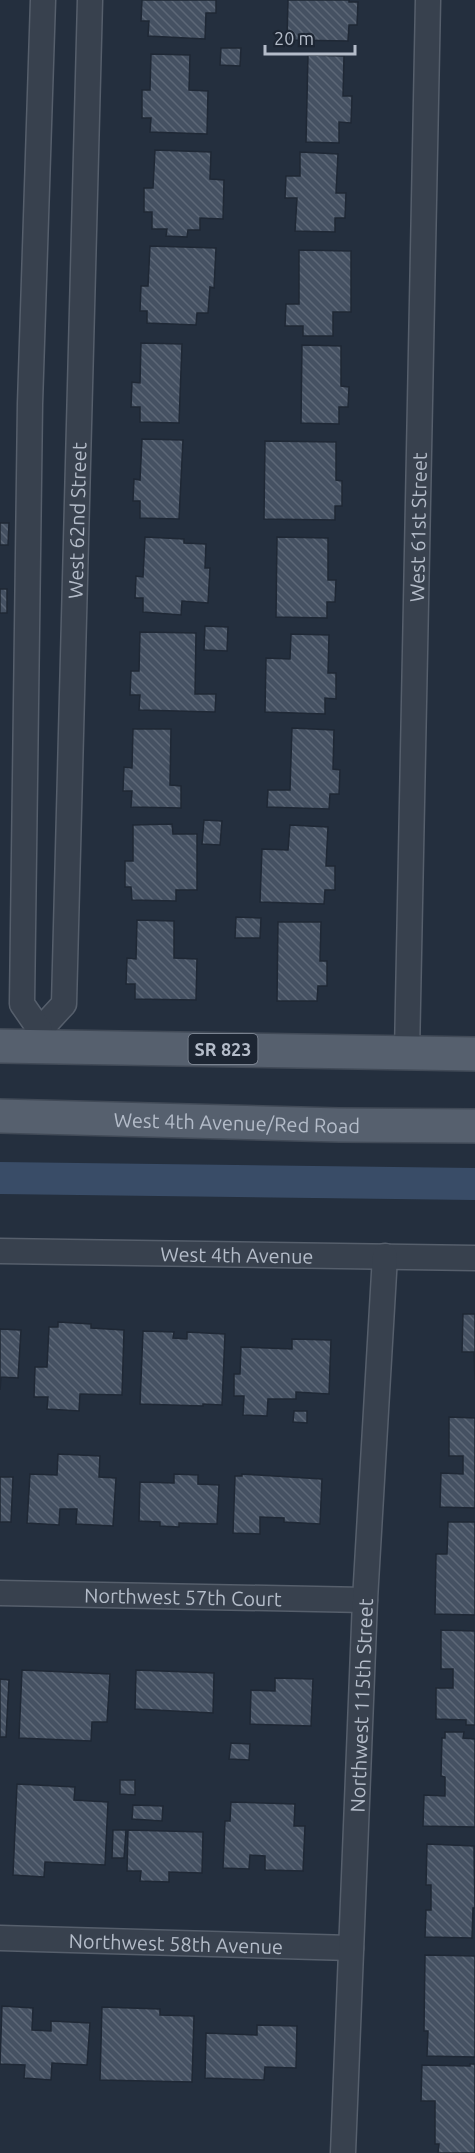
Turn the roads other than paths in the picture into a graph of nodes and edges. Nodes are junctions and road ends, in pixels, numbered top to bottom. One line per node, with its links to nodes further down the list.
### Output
1 (43, 0): 4 (street)
2 (90, 0): 4 (street, West 62nd Street)
3 (428, 0): 6 (street, West 61st Street)
4 (40, 1038): 5 (main road, SR 823); 6 (main road, SR 823)
5 (0, 1046)
6 (406, 1053): 7 (main road, SR 823)
7 (475, 1054)
8 (0, 1116): 9 (main road, West 4th Avenue/Red Road)
9 (475, 1126)
10 (0, 1251): 11 (street, West 4th Avenue)
11 (385, 1256): 12 (street, West 4th Avenue); 14 (street, Northwest 115th Street)
12 (475, 1258)
13 (0, 1593): 14 (street, Northwest 57th Court)
14 (365, 1600): 16 (street, Northwest 115th Street)
15 (0, 1938): 16 (street, Northwest 58th Avenue)
16 (351, 1948): 17 (street, Northwest 115th Street)
17 (343, 2153)

